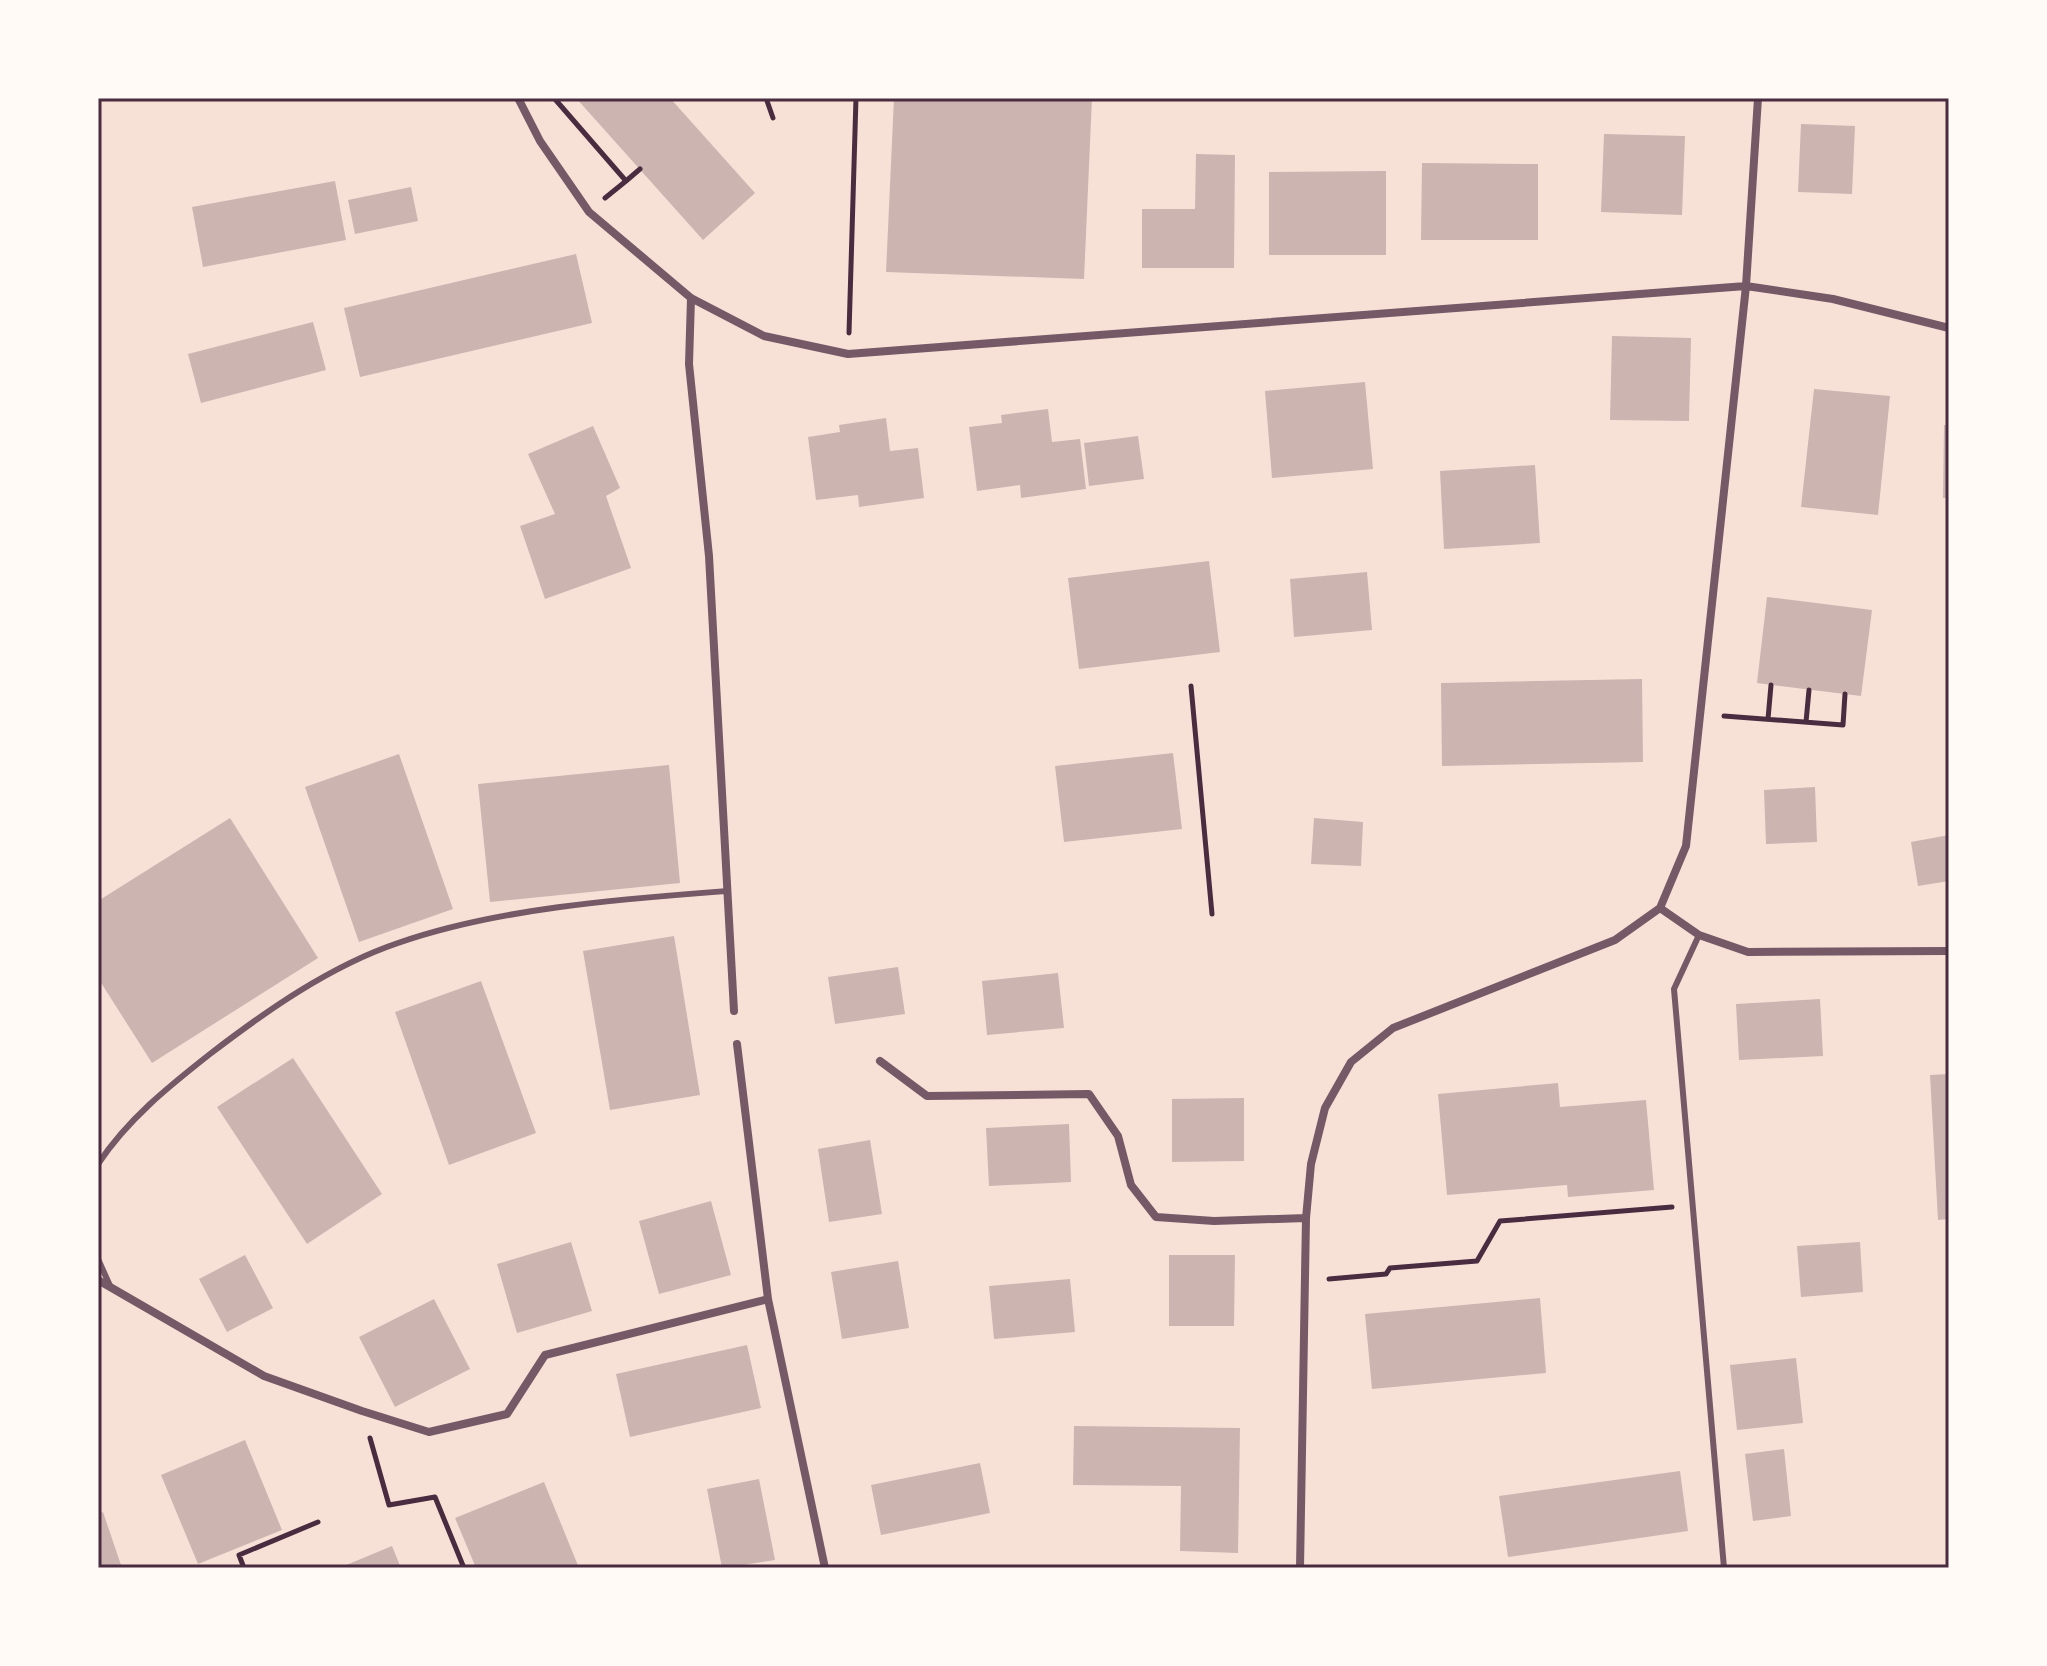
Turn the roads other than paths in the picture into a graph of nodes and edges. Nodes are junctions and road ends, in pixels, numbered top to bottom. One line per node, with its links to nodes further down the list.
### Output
1 (518, 98): 4 (street)
2 (1758, 98): 3 (street)
3 (1746, 286): 4 (street); 5 (street); 7 (street)
4 (691, 298): 6 (street)
5 (1949, 328)
6 (727, 891): 10 (street); 13 (lane)
7 (1660, 908): 8 (street); 14 (street)
8 (1699, 935): 9 (street); 21 (lane)
9 (1949, 951)
10 (734, 1011)
11 (737, 1044): 18 (street)
12 (880, 1061): 14 (street)
13 (98, 1164)
14 (1306, 1218): 20 (street)
15 (98, 1259): 17 (lane)
16 (98, 1280): 17 (street)
17 (111, 1288): 18 (street)
18 (768, 1299): 19 (street)
19 (825, 1568)
20 (1300, 1568)
21 (1724, 1568)

